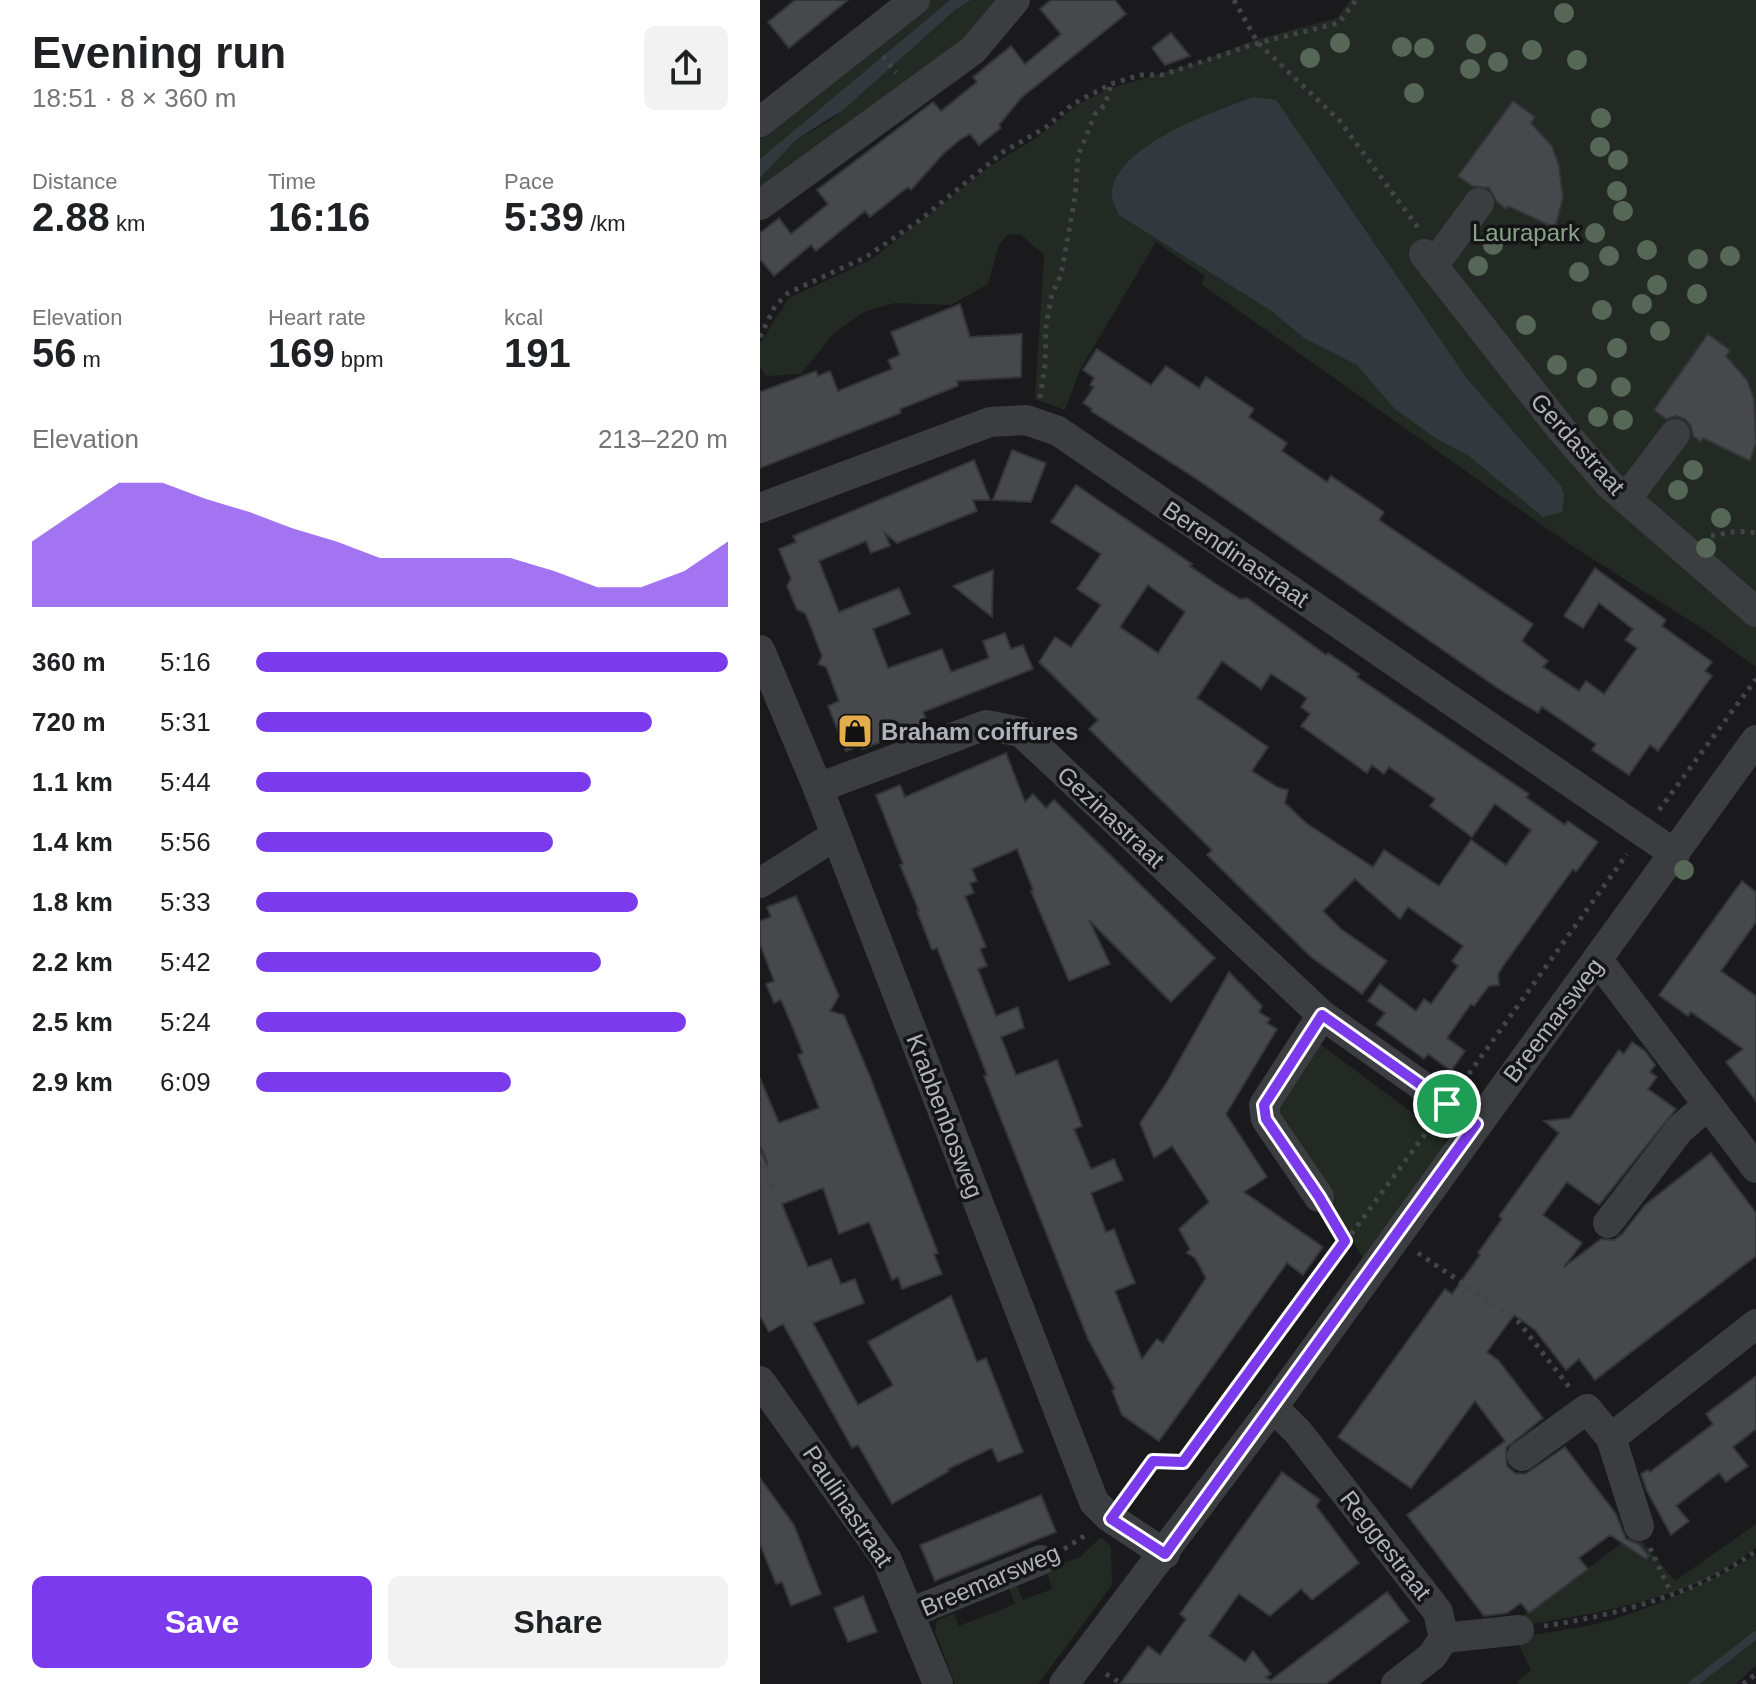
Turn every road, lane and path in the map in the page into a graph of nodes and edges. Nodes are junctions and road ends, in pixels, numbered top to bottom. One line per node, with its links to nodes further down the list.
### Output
1 (915, 0): 5 (street)
2 (1015, 0): 11 (street)
3 (1234, 0): 6 (path)
4 (1356, 0): 6 (path)
5 (880, 22): 7 (path); 9 (street)
6 (1258, 43): 8 (path); 12 (path)
7 (899, 77)
8 (1111, 84): 13 (path); 14 (path)
9 (760, 122)
10 (1479, 203): 12 (street)
11 (760, 205)
12 (1428, 260): 16 (street, Gerdastraat)
13 (760, 337)
14 (1036, 422): 17 (street, Berendinastraat); 23 (street, Berendinastraat)
15 (1675, 434): 16 (street)
16 (1626, 499): 18 (street, Gerdastraat)
17 (760, 508)
18 (1756, 612)
19 (760, 650): 22 (street, Krabbenbosweg)
20 (1756, 679): 23 (path)
21 (1756, 740): 25 (street, Breemarsweg)
22 (818, 788): 24 (street, Krabbenbosweg); 28 (street, Gezinastraat)
23 (1643, 832): 25 (street, Berendinastraat); 29 (path)
24 (836, 835): 26 (street); 46 (street, Krabbenbosweg)
25 (1675, 854): 27 (street, Breemarsweg)
26 (760, 883)
27 (1598, 960): 30 (street); 31 (street, Breemarsweg)
28 (1322, 1015): 29 (street, Gezinastraat); 35 (street)
29 (1447, 1104): 31 (street, Gezinastraat); 38 (path)
30 (1708, 1105): 33 (street); 36 (street)
31 (1476, 1124): 37 (street, Breemarsweg)
32 (760, 1156): 34 (path)
33 (1756, 1168)
34 (776, 1194)
35 (1319, 1197): 38 (path)
36 (1608, 1223)
37 (1393, 1237): 39 (street, Breemarsweg); 43 (path)
38 (1345, 1241): 39 (path); 46 (path, Breemarsweg)
39 (1366, 1276): 42 (street, Breemarsweg)
40 (1756, 1324): 44 (street)
41 (760, 1381): 52 (street, Paulinastraat)
42 (1273, 1407): 49 (street, Breemarsweg); 54 (street, Reggestraat)
43 (1587, 1409): 44 (street); 45 (street)
44 (1611, 1438): 47 (street)
45 (1522, 1456)
46 (1110, 1518): 49 (street, Krabbenbosweg); 50 (path, Breemarsweg)
47 (1639, 1526): 51 (path)
48 (1756, 1551): 51 (path)
49 (1165, 1554): 57 (street, Breemarsweg)
50 (1041, 1560): 52 (street, Breemarsweg)
51 (1671, 1593): 53 (path)
52 (910, 1613): 56 (street, Paulinastraat)
53 (1519, 1630): 54 (street)
54 (1444, 1638): 58 (street)
55 (1756, 1674): 59 (path)
56 (938, 1684)
57 (1064, 1684)
58 (1396, 1684)
59 (1743, 1684)

